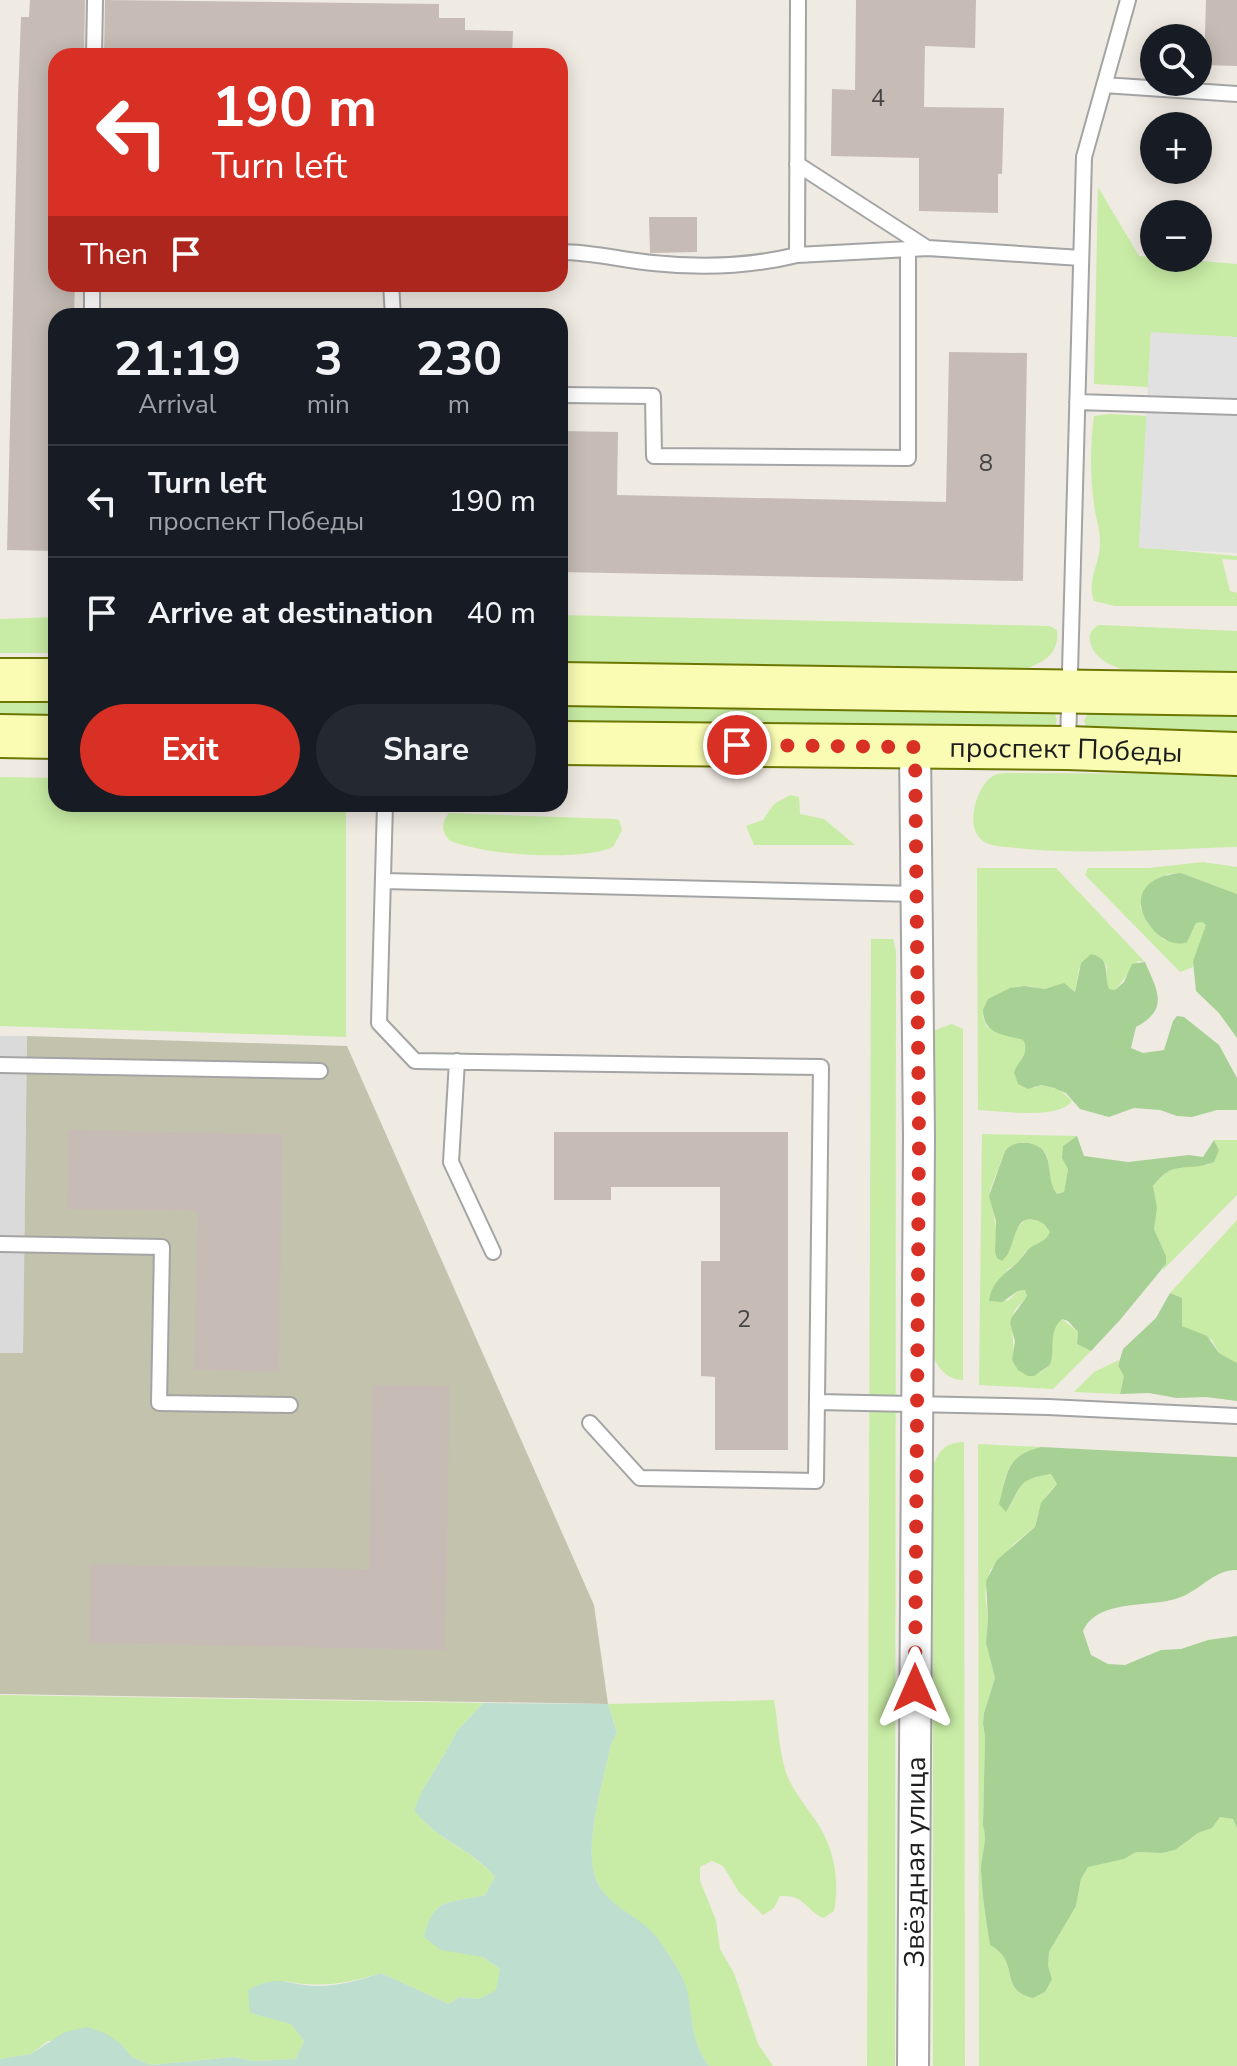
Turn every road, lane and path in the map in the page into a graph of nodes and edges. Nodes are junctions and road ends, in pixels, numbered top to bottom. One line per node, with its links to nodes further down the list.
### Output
1 (95, 0): 4 (lane)
2 (798, 0): 7 (lane)
3 (1128, 0): 5 (lane)
4 (94, 48)
5 (1104, 85): 6 (lane); 12 (lane)
6 (1237, 94)
7 (797, 164): 8 (lane); 11 (lane)
8 (928, 248): 9 (lane); 12 (lane)
9 (908, 250): 11 (lane); 13 (lane)
10 (568, 252): 11 (lane)
11 (797, 255)
12 (1081, 258): 14 (lane)
13 (568, 395)
14 (1077, 402): 15 (lane); 19 (lane)
15 (1237, 407)
16 (0, 680): 17 (main road)
17 (48, 680)
18 (568, 684): 19 (main road, проспект Победы)
19 (1069, 691): 20 (main road, проспект Победы); 25 (lane)
20 (1237, 694)
21 (0, 736): 22 (main road)
22 (48, 737)
23 (568, 743): 24 (main road, проспект Победы)
24 (915, 747): 25 (main road, проспект Победы); 29 (street, Звёздная улица)
25 (1068, 748): 26 (main road, проспект Победы)
26 (1237, 754)
27 (385, 812): 28 (lane)
28 (383, 881): 29 (lane); 30 (lane)
29 (916, 894): 37 (street, Звёздная улица)
30 (457, 1061): 34 (lane); 35 (lane)
31 (0, 1065): 32 (lane)
32 (320, 1071)
33 (0, 1244): 36 (lane)
34 (493, 1252)
35 (817, 1402): 37 (lane); 39 (lane)
36 (290, 1405)
37 (917, 1405): 38 (lane); 40 (street, Звёздная улица)
38 (1237, 1416)
39 (590, 1423)
40 (913, 2066)

